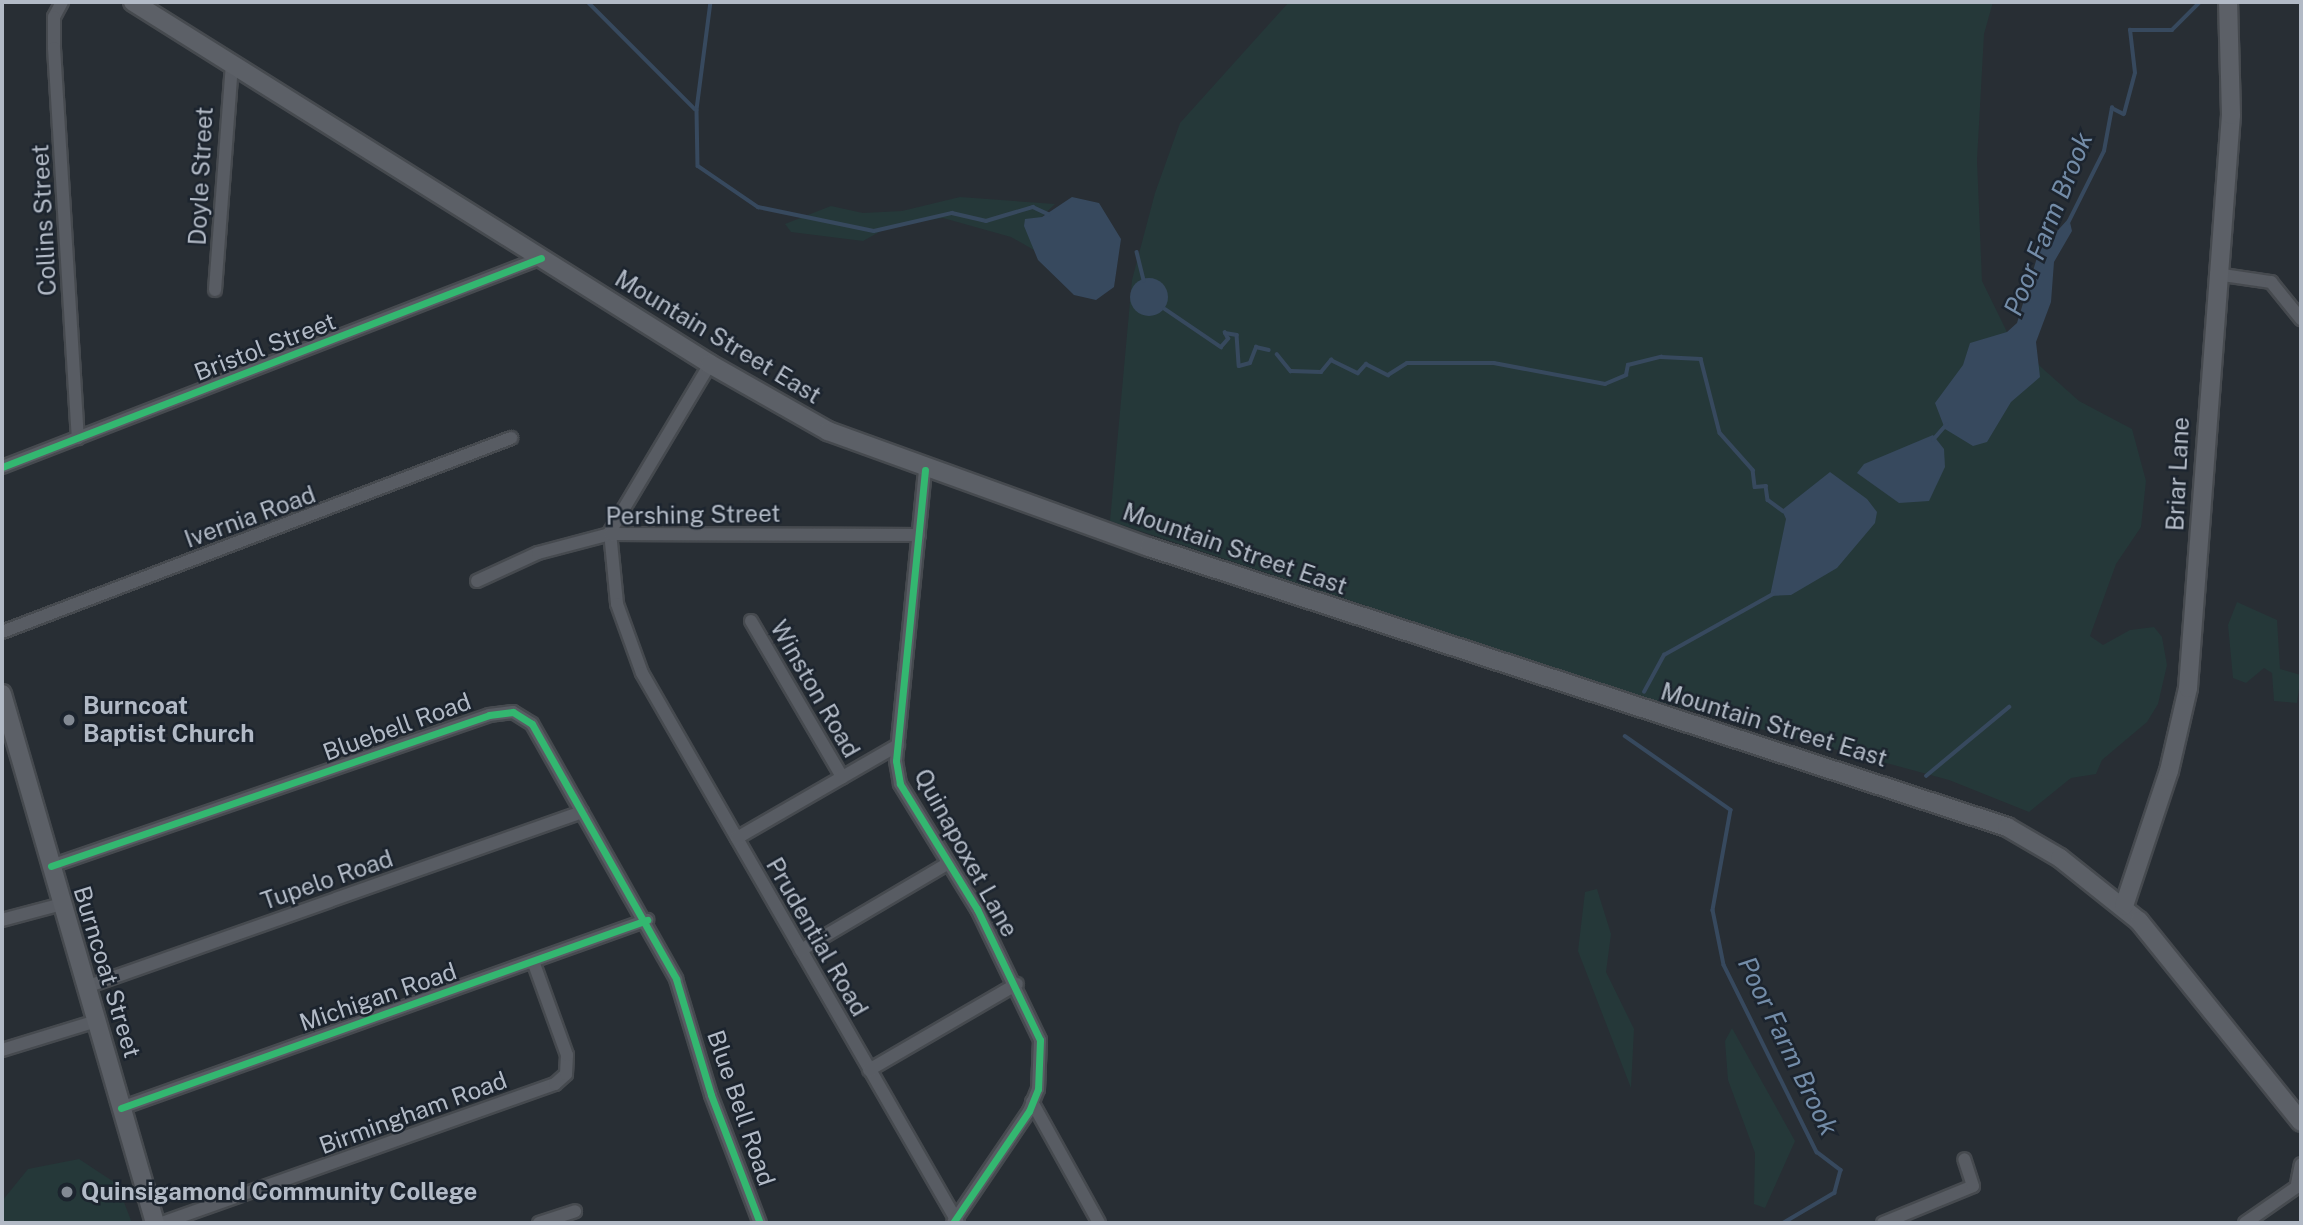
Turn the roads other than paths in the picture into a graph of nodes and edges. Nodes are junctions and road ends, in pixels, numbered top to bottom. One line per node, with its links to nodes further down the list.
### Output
1 (62, 2): 10 (street, Collins Street)
2 (133, 2): 4 (main road, Mountain Street East)
3 (2228, 2): 6 (main road, Briar Lane)
4 (232, 65): 5 (main road, Mountain Street East); 7 (street, Doyle Street)
5 (541, 258): 9 (main road, Mountain Street East); 10 (street, Bristol Street)
6 (2216, 274): 8 (street); 27 (main road, Briar Lane)
7 (215, 290)
8 (2301, 319)
9 (710, 364): 13 (main road, Mountain Street East); 14 (street)
10 (78, 438): 12 (street, Bristol Street)
11 (511, 438): 18 (street, Ivernia Road)
12 (2, 467)
13 (925, 470): 15 (street, Quinapoxet Lane); 27 (main road, Mountain Street East)
14 (610, 534): 15 (street, Pershing Street); 16 (street, Pershing Street); 23 (street, Prudential Road)
15 (919, 535): 20 (street, Quinapoxet Lane)
16 (478, 581)
17 (751, 621): 21 (street, Winston Road)
18 (2, 632)
19 (2, 694): 25 (main road, Burncoat Street)
20 (898, 745): 21 (street); 24 (street, Quinapoxet Lane)
21 (842, 777): 23 (street)
22 (583, 812): 25 (street, Bluebell Road); 29 (street, Bluebell Road); 33 (street, Tupelo Road)
23 (737, 838): 30 (street, Prudential Road)
24 (947, 864): 30 (street); 32 (street, Quinapoxet Lane)
25 (51, 866): 26 (main road, Burncoat Street)
26 (61, 904): 28 (street); 33 (main road, Burncoat Street)
27 (2124, 906): 40 (main road, Mountain Street East)
28 (2, 920)
29 (647, 920): 31 (street, Michigan Road); 34 (street, Bluebell Road)
30 (801, 950): 37 (street, Prudential Road)
31 (534, 964): 39 (street, Michigan Road); 47 (street, Birmingham Road)
32 (1017, 984): 37 (street); 38 (street, Quinapoxet Lane)
33 (86, 987): 35 (main road, Burncoat Street)
34 (686, 1005): 49 (street, Blue Bell Road)
35 (96, 1021): 36 (street); 39 (main road, Burncoat Street)
36 (2, 1050)
37 (869, 1070): 45 (street, Prudential Road)
38 (1032, 1102): 45 (street, Quinapoxet Lane); 50 (street)
39 (121, 1108): 46 (main road, Burncoat Street)
40 (2301, 1122)
41 (1964, 1159): 51 (street)
42 (2301, 1164): 43 (street)
43 (2299, 1184): 52 (street)
44 (575, 1211): 48 (street)
45 (956, 1222)
46 (155, 1223)
47 (162, 1223)
48 (539, 1223)
49 (760, 1223)
50 (1099, 1223)
51 (1883, 1223)
52 (2245, 1223)

